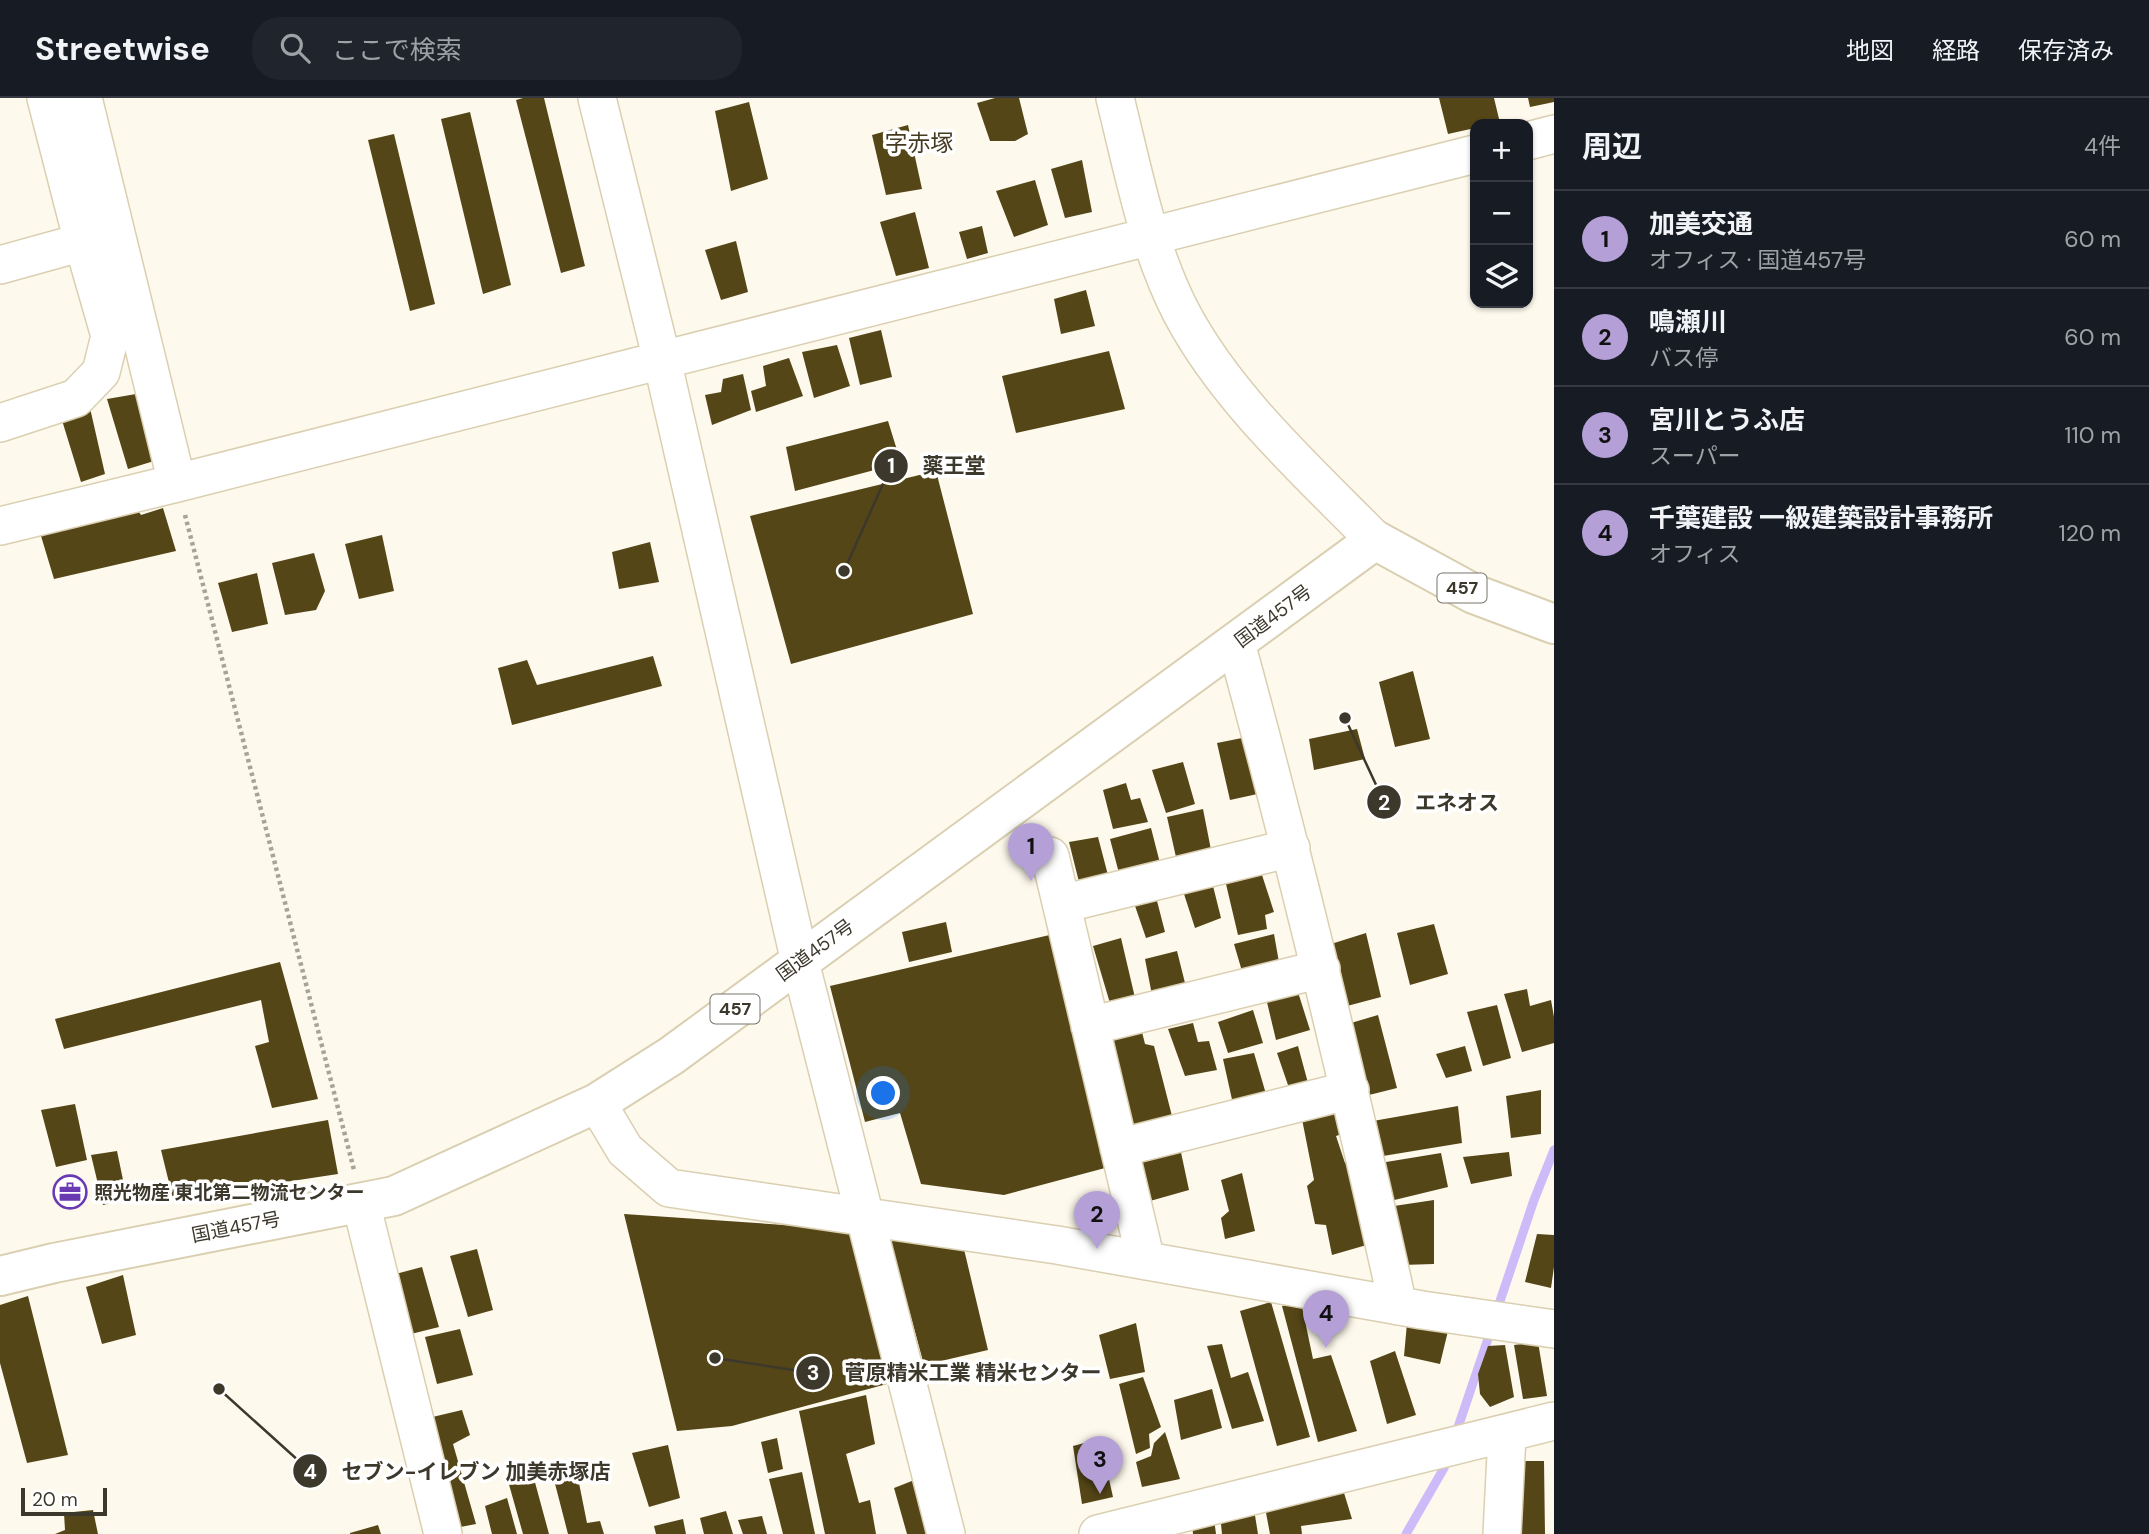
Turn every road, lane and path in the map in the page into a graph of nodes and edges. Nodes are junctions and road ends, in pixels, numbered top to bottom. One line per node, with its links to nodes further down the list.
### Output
1 (46, 98): 9 (street)
2 (83, 98): 13 (street)
3 (597, 98): 11 (street)
4 (1115, 98): 8 (street)
5 (1554, 134): 6 (street)
6 (1533, 140)
7 (1470, 155): 8 (street)
8 (1150, 235): 11 (street); 15 (street)
9 (83, 242): 10 (street); 12 (street)
10 (0, 265)
11 (662, 360): 13 (street); 21 (street)
12 (0, 423)
13 (177, 483): 14 (street); 27 (path)
14 (0, 526)
15 (1375, 540): 16 (highway, 457); 17 (highway, 国道457号 / 457)
16 (1554, 624)
17 (1236, 643): 18 (street); 21 (highway, 国道457号 / 457)
18 (1291, 848): 20 (street); 22 (street)
19 (1050, 856): 20 (street)
20 (1062, 904): 23 (street)
21 (800, 962): 25 (highway, 国道457号 / 457); 28 (street)
22 (1321, 969): 23 (street); 24 (street)
23 (1090, 1026): 26 (street)
24 (1350, 1090): 26 (street); 31 (street)
25 (597, 1103): 27 (highway, 国道457号 / 457); 28 (street)
26 (1119, 1148): 29 (street)
27 (361, 1203): 30 (highway, 国道457号 / 457); 35 (street)
28 (865, 1217): 29 (street); 36 (street)
29 (1146, 1261): 31 (street)
30 (0, 1276)
31 (1410, 1308): 32 (street)
32 (1548, 1327)
33 (1554, 1421): 34 (street)
34 (1507, 1435): 37 (street); 38 (street)
35 (443, 1534)
36 (946, 1534)
37 (1098, 1534)
38 (1502, 1534)

